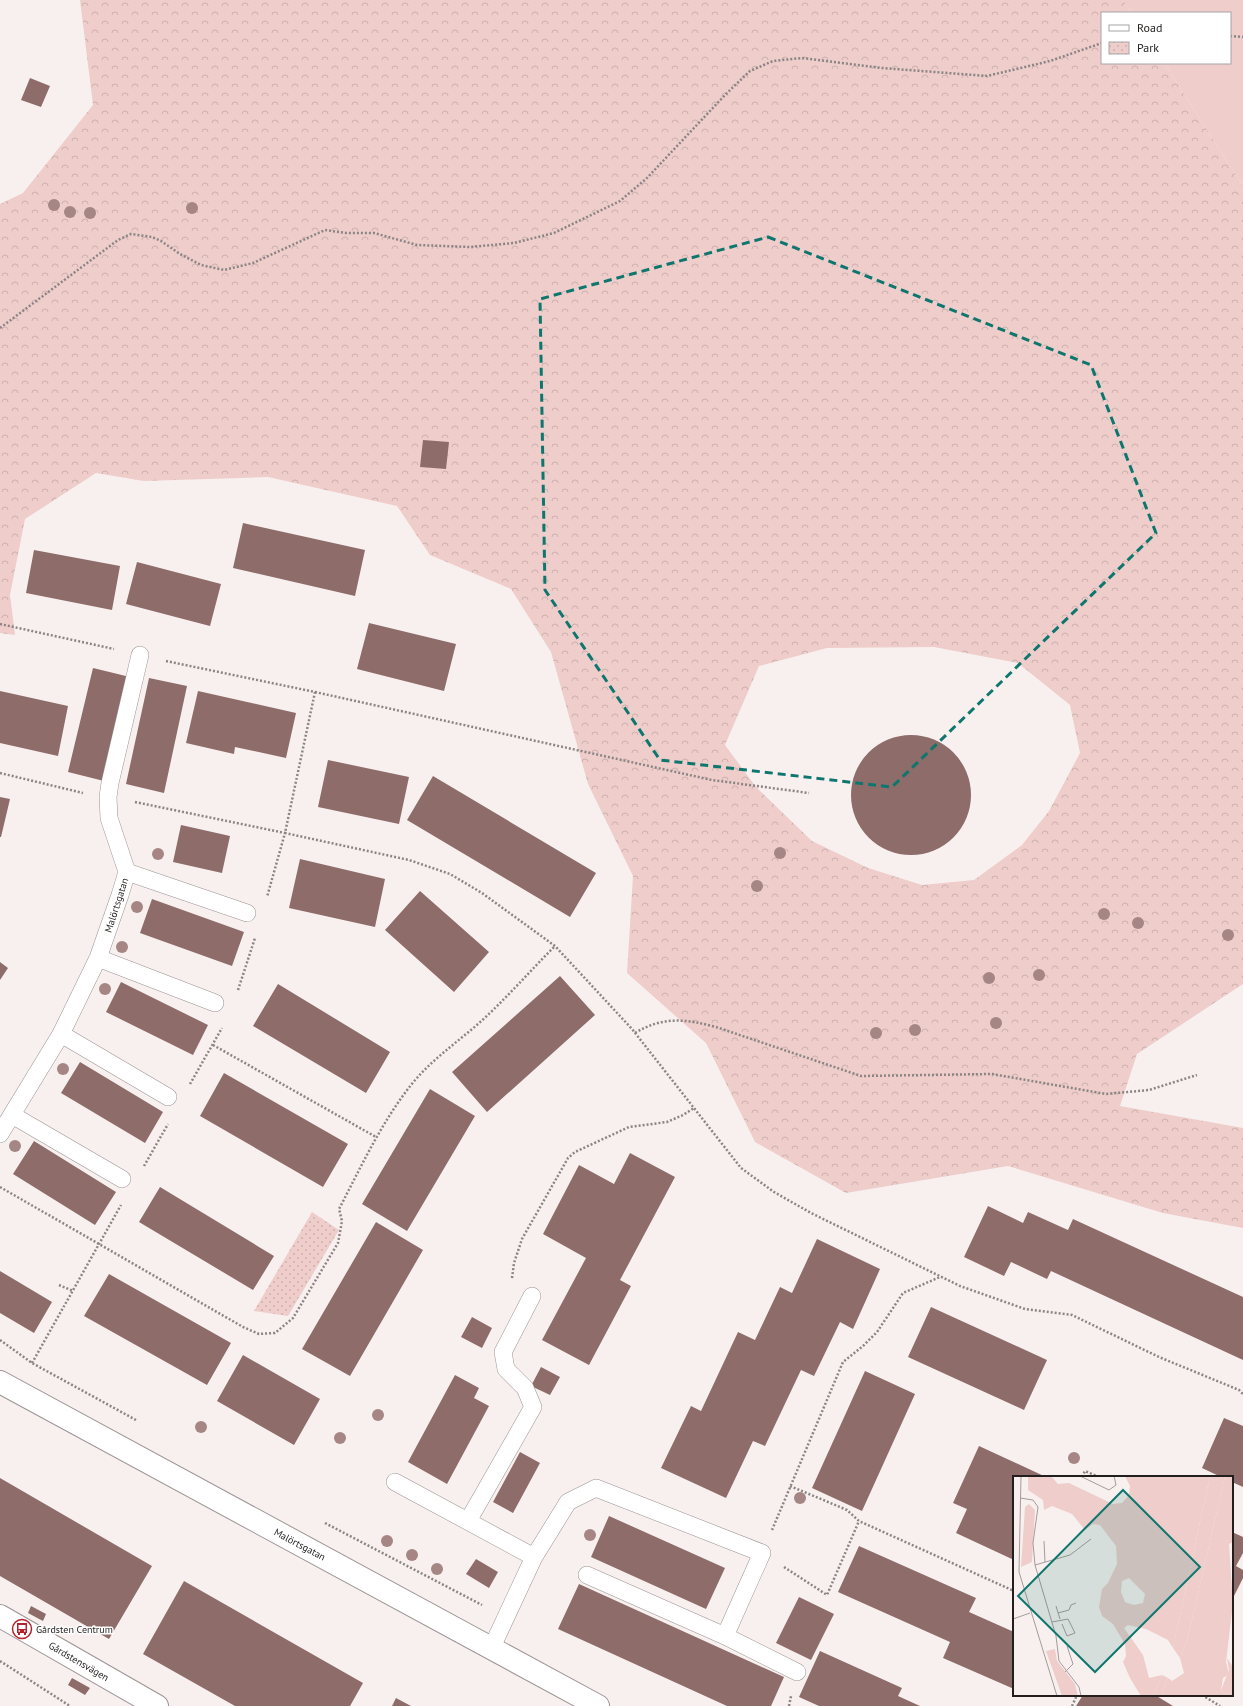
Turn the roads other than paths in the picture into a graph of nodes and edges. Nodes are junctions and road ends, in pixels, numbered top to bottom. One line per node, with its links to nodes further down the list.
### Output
1 (140, 655): 2 (lane, Malörtsgatan)
2 (127, 872): 3 (lane); 4 (lane, Malörtsgatan)
3 (247, 913)
4 (98, 958): 5 (lane); 6 (lane, Malörtsgatan)
5 (215, 1003)
6 (61, 1034): 7 (lane); 8 (lane, Malörtsgatan)
7 (168, 1097)
8 (12, 1115): 9 (lane, Malörtsgatan); 10 (lane)
9 (0, 1134)
10 (122, 1179)
11 (532, 1296): 14 (lane)
12 (0, 1382): 19 (street, Malörtsgatan)
13 (395, 1482): 14 (lane)
14 (468, 1521): 15 (lane)
15 (534, 1556): 18 (lane); 19 (lane)
16 (587, 1574): 18 (lane)
17 (0, 1616): 21 (street, Gårdstensvägen)
18 (725, 1636): 20 (lane)
19 (492, 1648): 22 (street, Malörtsgatan)
20 (797, 1672)
21 (157, 1706)
22 (598, 1706)

